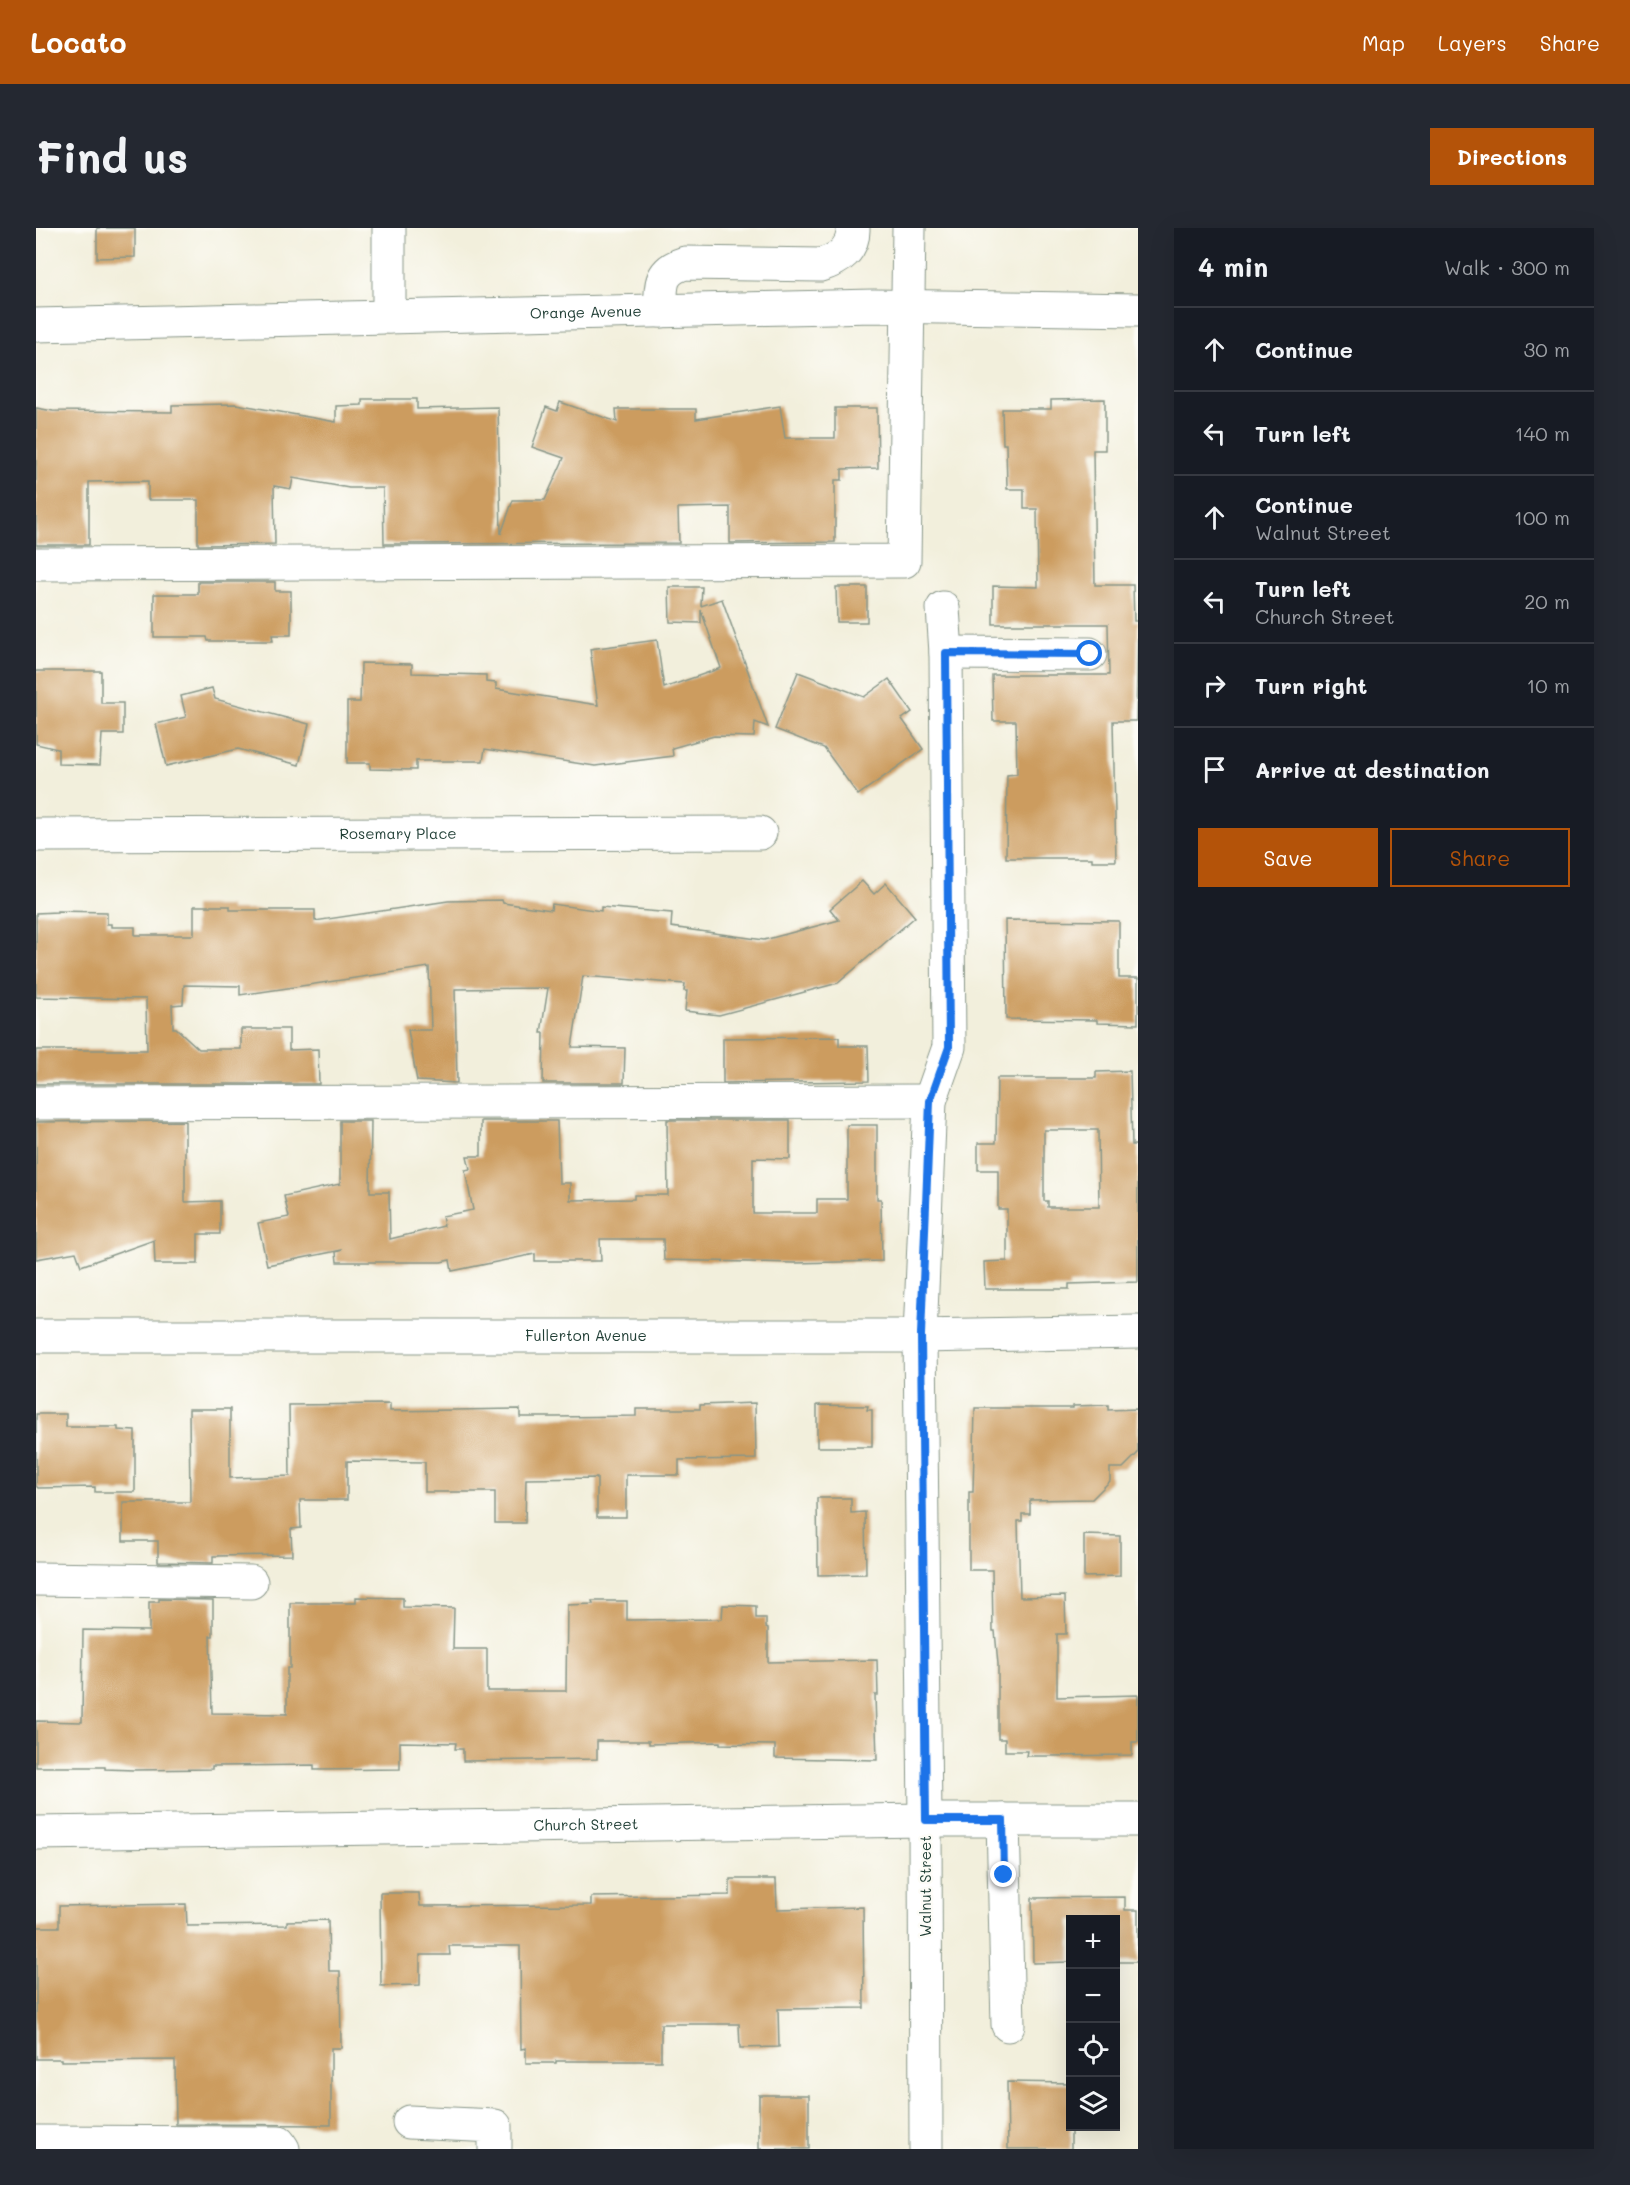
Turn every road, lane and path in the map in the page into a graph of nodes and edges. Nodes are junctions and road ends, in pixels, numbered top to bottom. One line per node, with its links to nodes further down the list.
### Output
1 (389, 228): 7 (street)
2 (853, 228): 5 (street)
3 (909, 228): 4 (street)
4 (909, 306): 5 (street, Orange Avenue); 6 (street, Orange Avenue); 9 (street)
5 (661, 310): 7 (street, Orange Avenue)
6 (1138, 310)
7 (389, 317): 8 (street, Orange Avenue)
8 (36, 325)
9 (36, 564)
10 (943, 609): 11 (street, Walnut Street)
11 (946, 653): 12 (street); 15 (street, Walnut Street)
12 (1090, 654)
13 (760, 833): 14 (street, Rosemary Place)
14 (36, 835)
15 (930, 1101): 16 (street); 18 (street, Walnut Street)
16 (36, 1103)
17 (1138, 1332): 18 (street, Fullerton Avenue)
18 (921, 1335): 19 (street, Fullerton Avenue); 22 (street, Walnut Street)
19 (36, 1336)
20 (36, 1579): 21 (street)
21 (250, 1581)
22 (926, 1820): 23 (street, Church Street); 25 (street, Church Street); 31 (street, Walnut Street)
23 (1003, 1820): 24 (street, Church Street); 26 (street)
24 (1138, 1820)
25 (36, 1833)
26 (1008, 2025)
27 (409, 2122): 30 (street)
28 (36, 2142): 29 (street)
29 (283, 2149)
30 (495, 2149)
31 (926, 2149)

